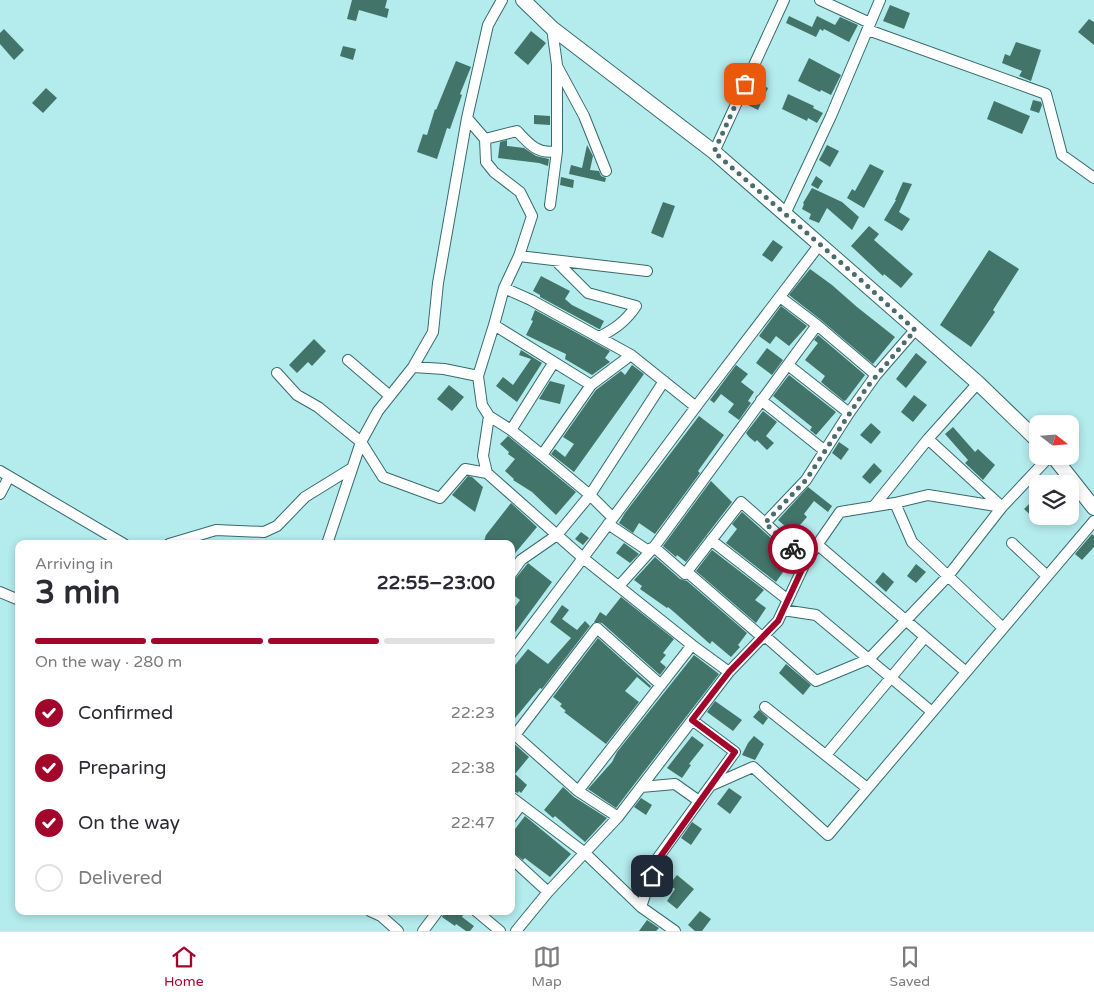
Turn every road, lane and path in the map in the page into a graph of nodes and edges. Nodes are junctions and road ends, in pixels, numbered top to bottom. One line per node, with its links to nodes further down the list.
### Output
1 (502, 0): 9 (street)
2 (784, 0): 12 (street)
3 (820, 0): 6 (street)
4 (880, 0): 6 (street)
5 (526, 1): 7 (main road)
6 (869, 27): 14 (street); 16 (street)
7 (552, 28): 8 (street); 12 (main road)
8 (557, 65): 11 (street); 13 (street)
9 (467, 118): 10 (street); 31 (street)
10 (485, 139): 11 (street); 18 (street)
11 (558, 152): 15 (street)
12 (714, 152): 16 (main road)
13 (606, 170)
14 (1094, 178)
15 (550, 205)
16 (785, 214): 17 (main road)
17 (820, 244): 22 (street); 25 (main road)
18 (519, 256): 19 (street); 21 (street)
19 (556, 261): 20 (street); 26 (street)
20 (647, 271)
21 (504, 288): 23 (street); 26 (street)
22 (780, 297): 24 (street); 40 (street)
23 (494, 325): 29 (street); 34 (street)
24 (817, 326): 30 (street); 33 (street)
25 (915, 330): 33 (street); 36 (main road)
26 (599, 337): 27 (street)
27 (631, 355): 35 (street); 37 (street)
28 (348, 360): 38 (street)
29 (554, 362): 37 (street); 43 (street)
30 (788, 365): 39 (street); 41 (street)
31 (413, 367): 34 (street); 38 (street)
32 (277, 373): 46 (street)
33 (876, 375): 41 (street)
34 (478, 376): 42 (street)
35 (664, 381): 40 (street); 55 (street)
36 (978, 383): 44 (main road); 45 (street)
37 (591, 385): 48 (street)
38 (390, 396): 46 (street)
39 (761, 400): 47 (street); 70 (street)
40 (696, 407): 60 (street)
41 (849, 413): 47 (street)
42 (489, 416): 43 (street); 52 (street)
43 (511, 430): 48 (street)
44 (1029, 432)
45 (928, 439): 57 (street); 58 (street)
46 (361, 442): 51 (street); 52 (street)
47 (825, 451): 62 (street)
48 (542, 455): 55 (street)
49 (1043, 465): 58 (street)
50 (1058, 465): 59 (main road)
51 (352, 468): 65 (street); 66 (street)
52 (487, 473): 63 (street)
53 (5, 474): 54 (street); 64 (street)
54 (0, 494)
55 (590, 495): 60 (street); 63 (street)
56 (895, 503): 57 (street); 58 (street); 75 (street)
57 (874, 506): 69 (street)
58 (1002, 508): 75 (street)
59 (1094, 508)
60 (611, 521): 70 (street); 71 (street)
61 (1094, 521): 76 (street)
62 (765, 523): 67 (street); 72 (street)
63 (557, 535): 71 (street); 73 (street)
64 (117, 540)
65 (182, 540)
66 (328, 540)
67 (711, 540): 74 (street); 80 (street)
68 (1012, 543): 76 (street)
69 (818, 545): 72 (street); 81 (street)
70 (654, 547): 74 (street); 77 (street)
71 (583, 558): 77 (street); 86 (street)
72 (806, 561): 80 (street)
73 (515, 568)
74 (685, 574): 84 (street)
75 (948, 576): 81 (street); 82 (street)
76 (1047, 576): 82 (street)
77 (619, 586): 85 (street)
78 (0, 592): 79 (street)
79 (15, 598)
80 (785, 605): 84 (street); 87 (street)
81 (907, 621): 83 (street); 87 (street)
82 (1003, 628): 89 (street)
83 (925, 637): 89 (street); 90 (street)
84 (760, 640): 87 (street); 88 (street)
85 (692, 645): 88 (street); 91 (street)
86 (515, 648)
87 (869, 659): 90 (street)
88 (729, 672): 94 (street)
89 (966, 672): 93 (street)
90 (891, 678): 93 (street); 97 (street)
91 (661, 685): 95 (street); 101 (street)
92 (766, 707): 97 (street)
93 (932, 712): 100 (street)
94 (692, 720): 98 (street); 99 (street)
95 (515, 734)
96 (515, 739): 101 (street)
97 (826, 755): 100 (street)
98 (710, 786): 100 (street); 103 (street)
99 (641, 787): 103 (street); 106 (street)
100 (867, 788)
101 (578, 791): 106 (street)
102 (515, 800): 104 (street)
103 (699, 801): 110 (street)
104 (521, 805): 105 (street); 107 (street)
105 (515, 813)
106 (618, 818): 107 (street)
107 (585, 853): 109 (street); 110 (street)
108 (515, 862): 109 (street)
109 (548, 892): 117 (street)
110 (641, 907): 118 (street)
111 (379, 915): 114 (street)
112 (435, 915): 115 (street)
113 (481, 915): 116 (street)
114 (398, 931)
115 (423, 931)
116 (500, 931)
117 (516, 931)
118 (675, 931)

